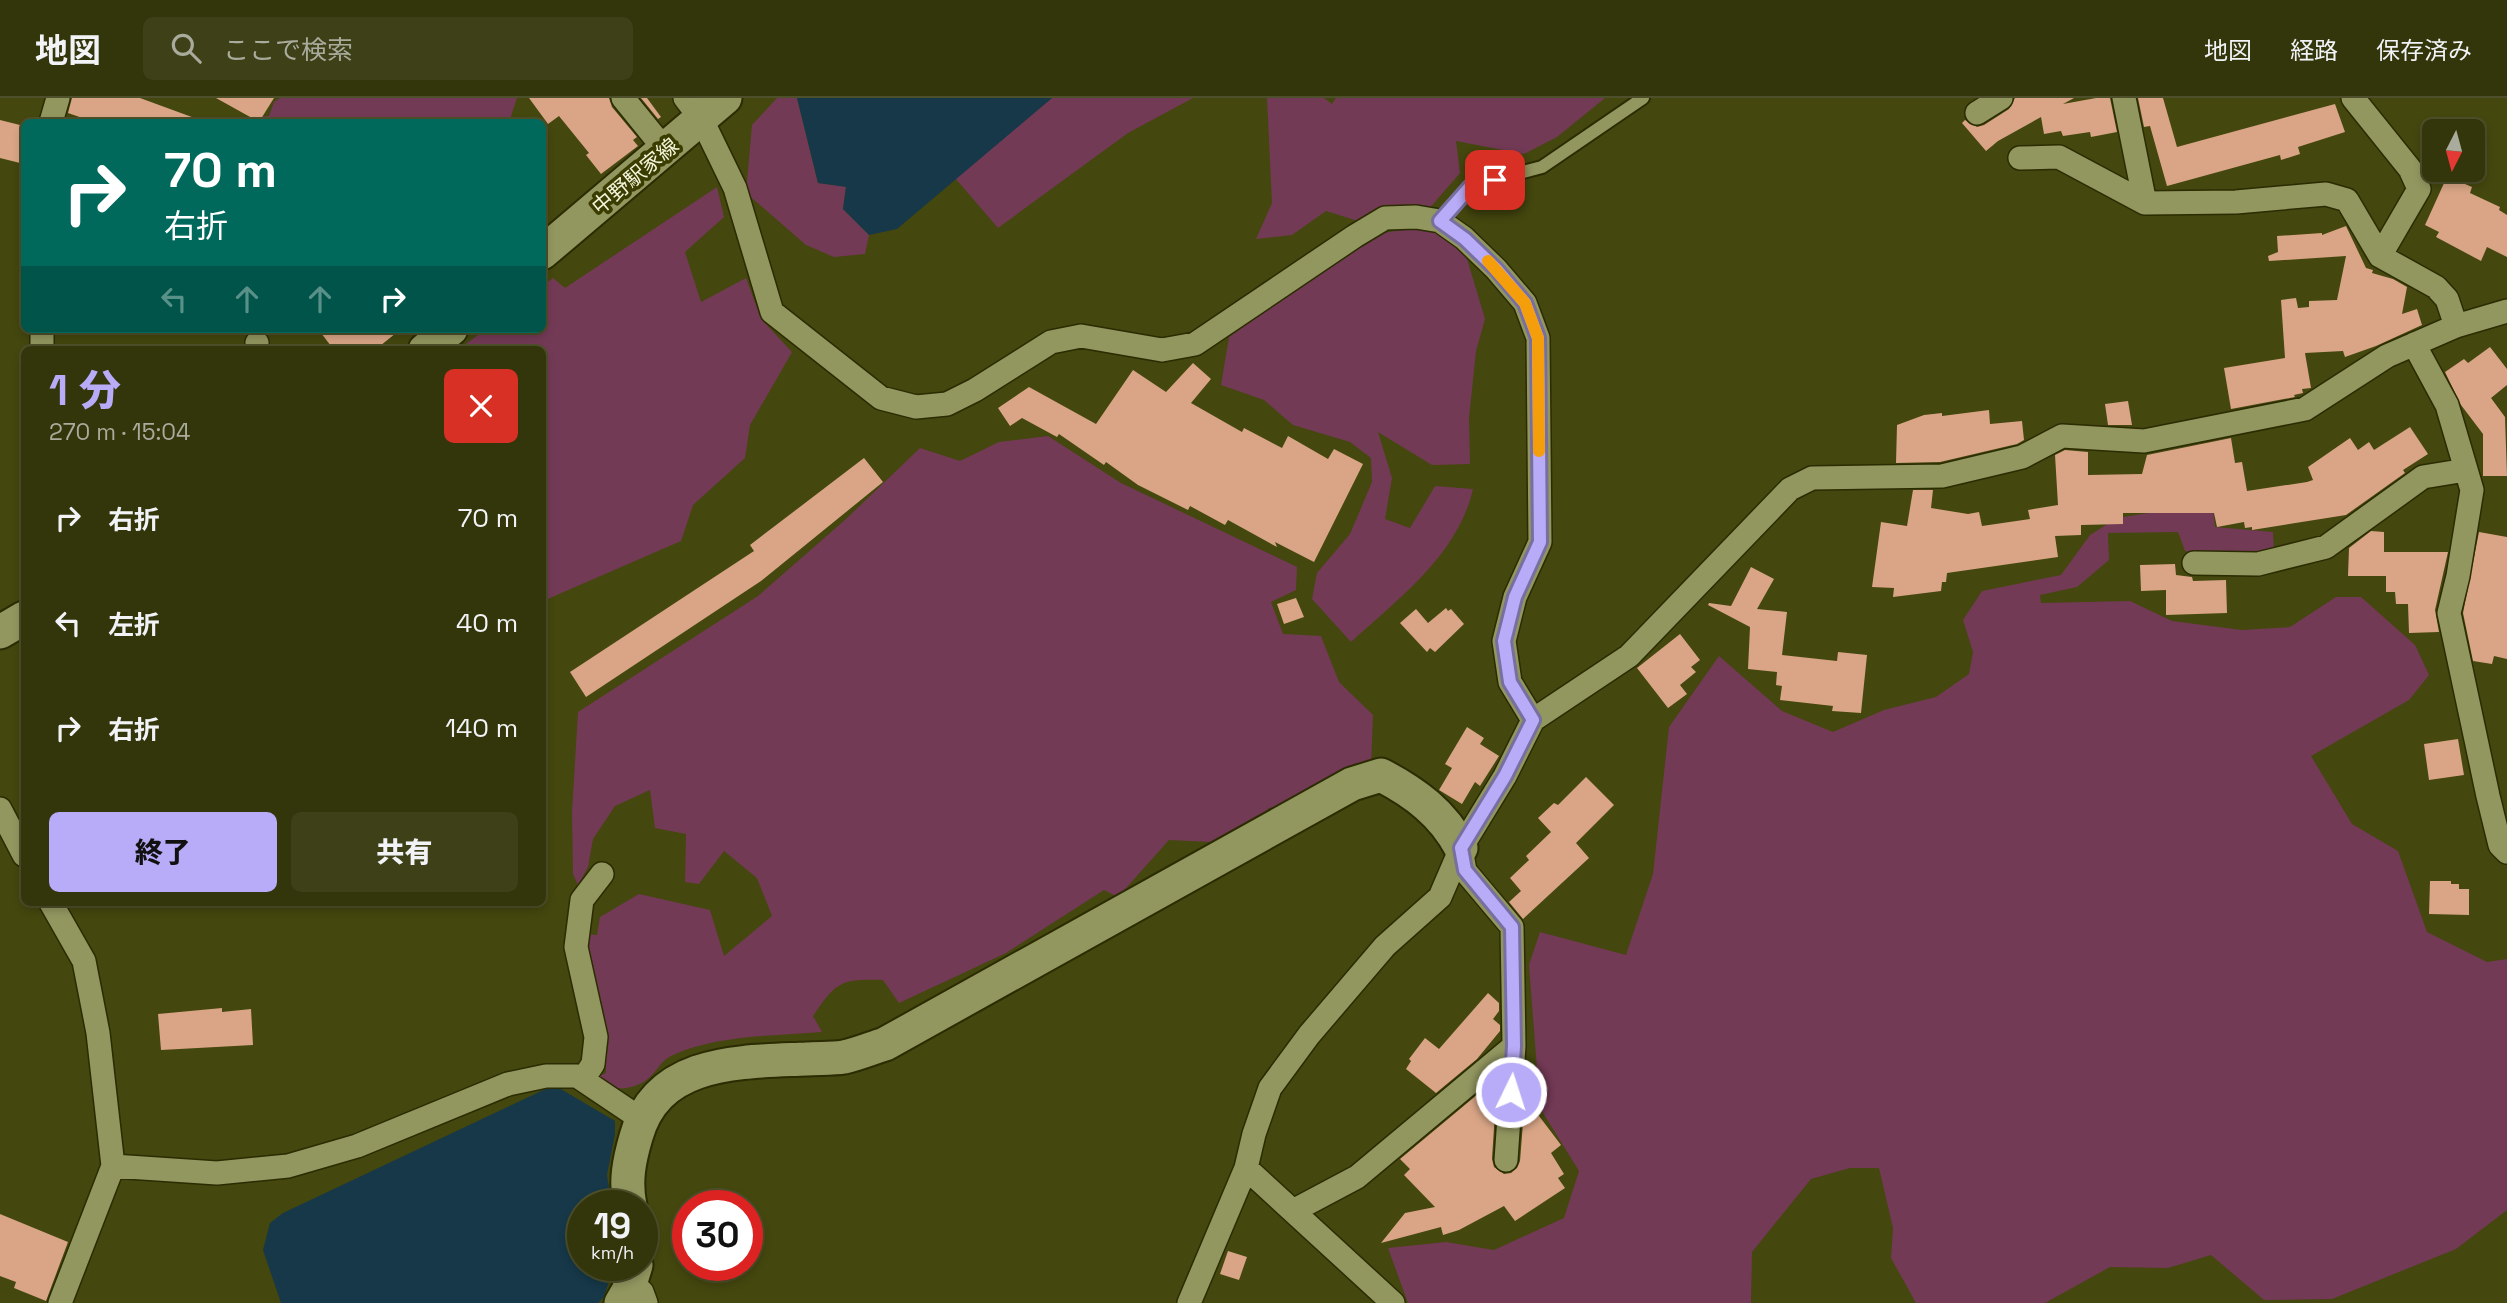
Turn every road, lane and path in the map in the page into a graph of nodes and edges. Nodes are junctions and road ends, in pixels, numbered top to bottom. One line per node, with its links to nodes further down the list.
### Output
1 (58, 98): 9 (street)
2 (623, 98): 10 (street)
3 (1643, 98): 13 (lane)
4 (2001, 98): 8 (street)
5 (2124, 98): 12 (street)
6 (2354, 98): 15 (street)
7 (704, 105): 10 (street, 中野駅家線); 13 (street)
8 (1977, 113)
9 (52, 119)
10 (666, 151): 14 (street, 中野駅家線)
11 (2020, 158): 12 (street)
12 (2145, 203): 15 (street)
13 (1440, 221): 25 (street)
14 (546, 250)
15 (2379, 256): 17 (street)
16 (2507, 312): 17 (street)
17 (2456, 326): 19 (street)
18 (446, 333): 20 (street)
19 (2414, 344): 21 (street); 25 (street)
20 (430, 346)
21 (2466, 470): 22 (street); 29 (street)
22 (2194, 563)
23 (21, 620): 24 (street)
24 (0, 632)
25 (1533, 720): 27 (street)
26 (0, 809): 28 (street)
27 (1461, 848): 32 (street); 34 (street); 37 (street)
28 (21, 849)
29 (2507, 852)
30 (602, 874): 33 (street)
31 (53, 906): 36 (street)
32 (1514, 1046): 35 (street); 39 (street)
33 (583, 1079): 34 (street); 36 (street)
34 (641, 1119): 38 (street)
35 (1506, 1160)
36 (113, 1166): 40 (street)
37 (1246, 1168): 39 (street); 41 (street)
38 (627, 1190)
39 (1293, 1211): 42 (street)
40 (60, 1303)
41 (1189, 1303)
42 (1394, 1303)

